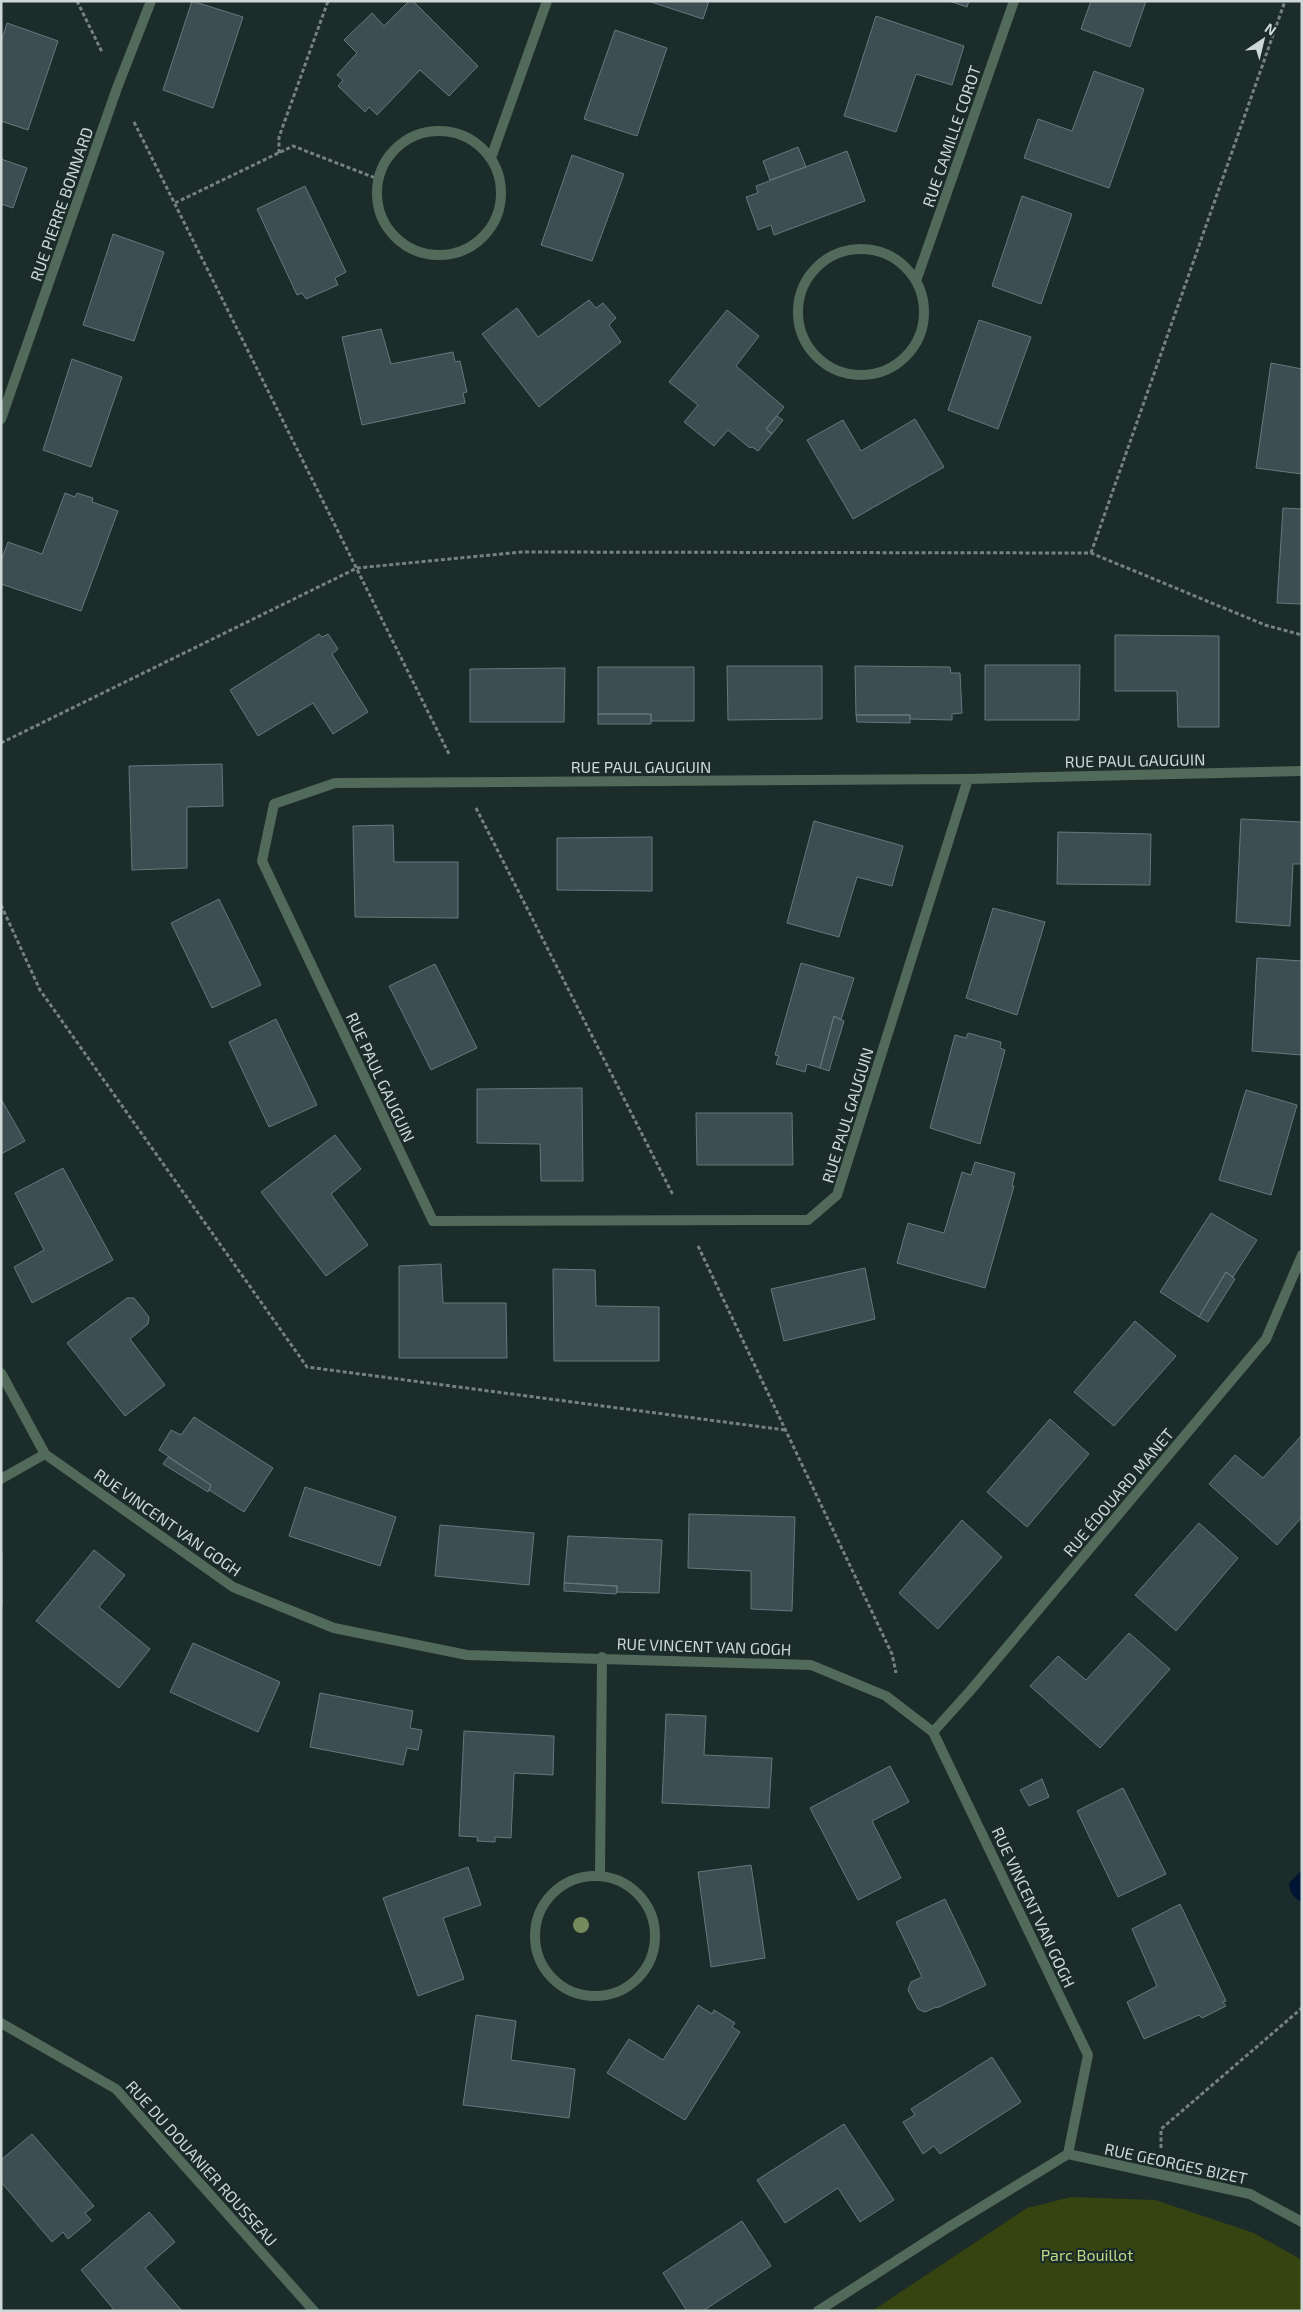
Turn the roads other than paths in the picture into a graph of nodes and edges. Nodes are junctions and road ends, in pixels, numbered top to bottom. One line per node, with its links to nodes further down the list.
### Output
1 (151, 1): 6 (street, RUE PIERRE BONNARD)
2 (547, 1): 4 (street)
3 (1014, 1): 5 (street, RUE CAMILLE COROT)
4 (491, 158): 4 (street)
5 (916, 281): 5 (street)
6 (1, 419)
7 (1302, 771): 8 (street, RUE PAUL GAUGUIN)
8 (968, 779): 8 (street, RUE PAUL GAUGUIN)
9 (1302, 1255): 14 (street, RUE ÉDOUARD MANET)
10 (1, 1373): 11 (street, RUE VINCENT VAN GOGH)
11 (45, 1454): 12 (street); 13 (street, RUE VINCENT VAN GOGH)
12 (1, 1479)
13 (602, 1657): 14 (street, RUE VINCENT VAN GOGH); 15 (street, RUE VINCENT VAN GOGH)
14 (933, 1732): 17 (street, RUE VINCENT VAN GOGH)
15 (600, 1876): 15 (street)
16 (1, 2024): 19 (street, RUE DU DOUANIER ROUSSEAU)
17 (1068, 2154): 18 (street, RUE GEORGES BIZET); 20 (street)
18 (1302, 2222)
19 (314, 2311)
20 (818, 2311)

